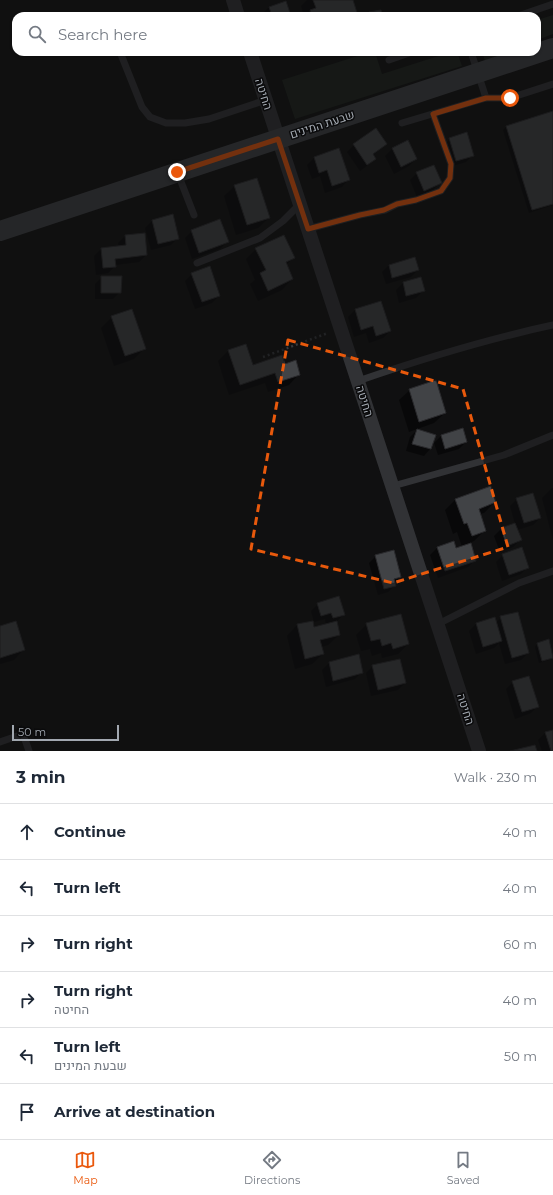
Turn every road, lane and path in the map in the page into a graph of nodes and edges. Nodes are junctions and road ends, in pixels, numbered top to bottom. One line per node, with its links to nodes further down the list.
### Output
1 (233, 0): 3 (street)
2 (553, 4): 4 (lane)
3 (237, 12)
4 (530, 12)
5 (553, 48): 6 (street, שבעת המינים)
6 (541, 52)
7 (122, 56): 16 (lane)
8 (251, 56): 16 (street, החיטה)
9 (400, 56): 12 (lane)
10 (472, 56): 13 (lane)
11 (529, 56): 13 (street, שבעת המינים)
12 (389, 60)
13 (477, 73): 15 (lane); 19 (street, שבעת המינים)
14 (553, 84): 15 (lane)
15 (486, 98): 17 (lane)
16 (266, 100): 19 (street, החיטה)
17 (433, 114): 18 (lane); 23 (lane)
18 (402, 123)
19 (278, 139): 20 (street, שבעת המינים); 21 (street, החיטה)
20 (177, 172): 22 (lane); 24 (street, שבעת המינים)
21 (300, 204): 23 (street, החיטה); 25 (lane)
22 (194, 215)
23 (308, 229): 27 (street, החיטה)
24 (0, 231)
25 (197, 263)
26 (553, 325): 29 (lane)
27 (341, 329): 28 (path); 29 (street, החיטה)
28 (263, 356)
29 (358, 381): 31 (street, החיטה)
30 (553, 435): 31 (lane)
31 (392, 486): 33 (street, החיטה)
32 (553, 571): 33 (lane)
33 (438, 624): 36 (street, החיטה)
34 (0, 742): 35 (lane)
35 (29, 751)
36 (480, 751)

